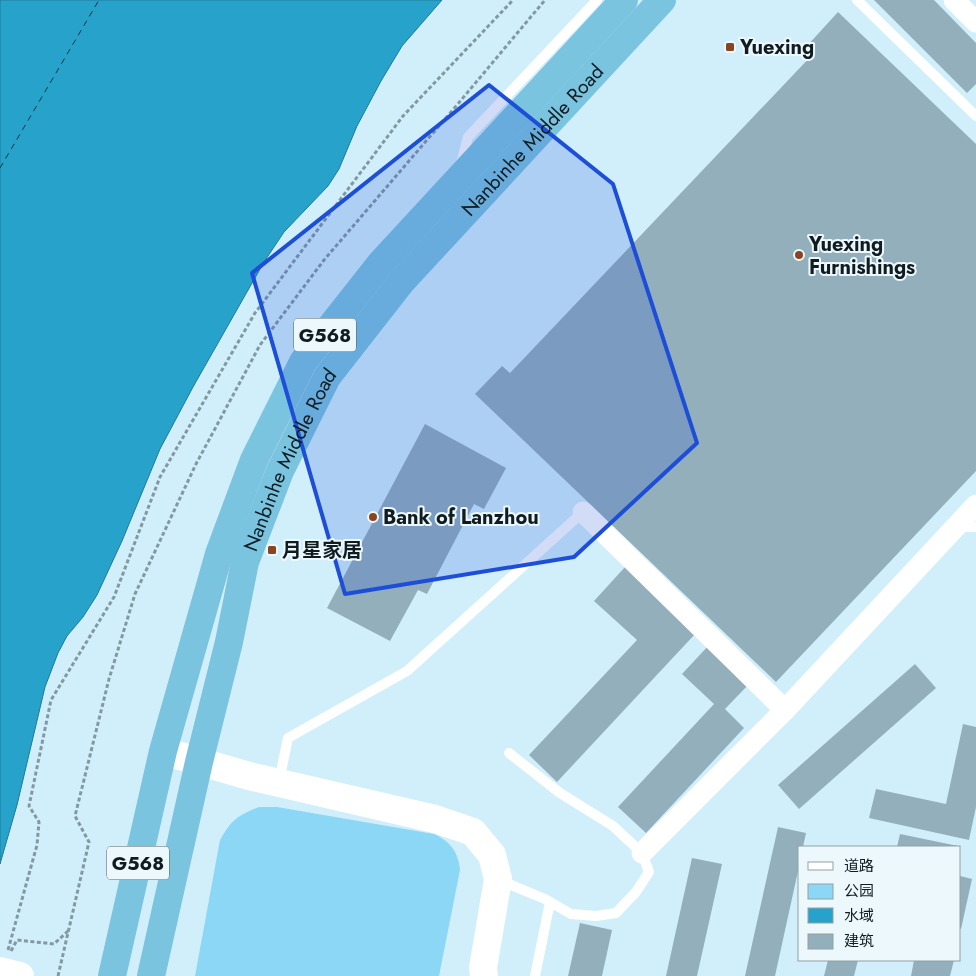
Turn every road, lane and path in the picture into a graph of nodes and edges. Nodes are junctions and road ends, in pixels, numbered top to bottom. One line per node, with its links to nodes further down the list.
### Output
1 (513, 0): 23 (path)
2 (544, 0): 22 (path)
3 (597, 0): 10 (lane)
4 (624, 0): 10 (highway, Nanbinhe Middle Road / G568)
5 (662, 0): 17 (highway, Nanbinhe Middle Road / G568)
6 (857, 0): 9 (lane)
7 (954, 0): 8 (street)
8 (976, 22)
9 (976, 116)
10 (456, 183): 15 (highway, Nanbinhe Middle Road / G568)
11 (976, 504): 13 (street)
12 (583, 512): 14 (street); 18 (lane)
13 (966, 527): 14 (street)
14 (785, 710): 19 (street)
15 (163, 751): 17 (main road); 26 (highway, Nanbinhe Middle Road / G568)
16 (509, 753): 19 (lane)
17 (199, 762): 18 (main road); 27 (highway, Nanbinhe Middle Road / G568)
18 (279, 782): 20 (main road)
19 (642, 853): 21 (lane)
20 (498, 879): 21 (lane); 24 (main road)
21 (550, 902): 28 (lane)
22 (68, 931): 23 (path); 25 (path)
23 (9, 966)
24 (482, 973)
25 (58, 976)
26 (112, 976)
27 (151, 976)
28 (535, 976)

